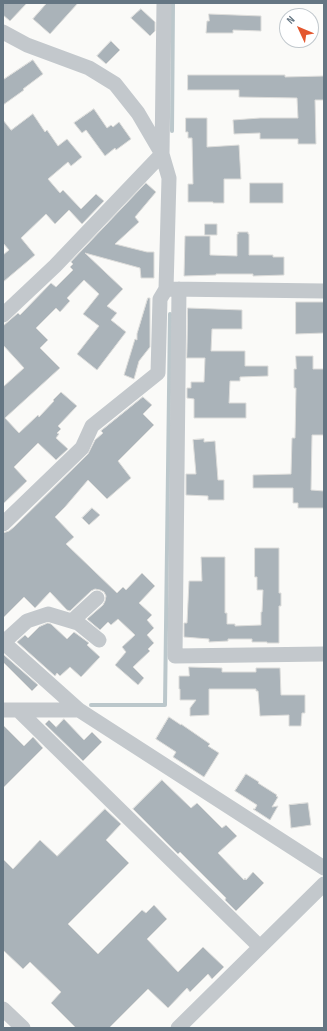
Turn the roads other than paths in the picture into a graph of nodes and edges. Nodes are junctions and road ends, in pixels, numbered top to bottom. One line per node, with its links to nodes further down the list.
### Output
1 (164, 3): 3 (street)
2 (3, 32): 3 (street)
3 (162, 154): 4 (street); 6 (street)
4 (173, 289): 5 (street); 7 (street); 12 (street)
5 (324, 291)
6 (3, 315)
7 (3, 524)
8 (97, 598): 9 (street)
9 (72, 621): 10 (street); 11 (street)
10 (100, 640)
11 (3, 642): 14 (street)
12 (324, 654)
13 (10, 710): 14 (street); 17 (street)
14 (80, 710): 15 (street)
15 (324, 868)
16 (324, 884): 17 (street)
17 (260, 947): 20 (street)
18 (3, 1009): 19 (street)
19 (23, 1028)
20 (178, 1028)

